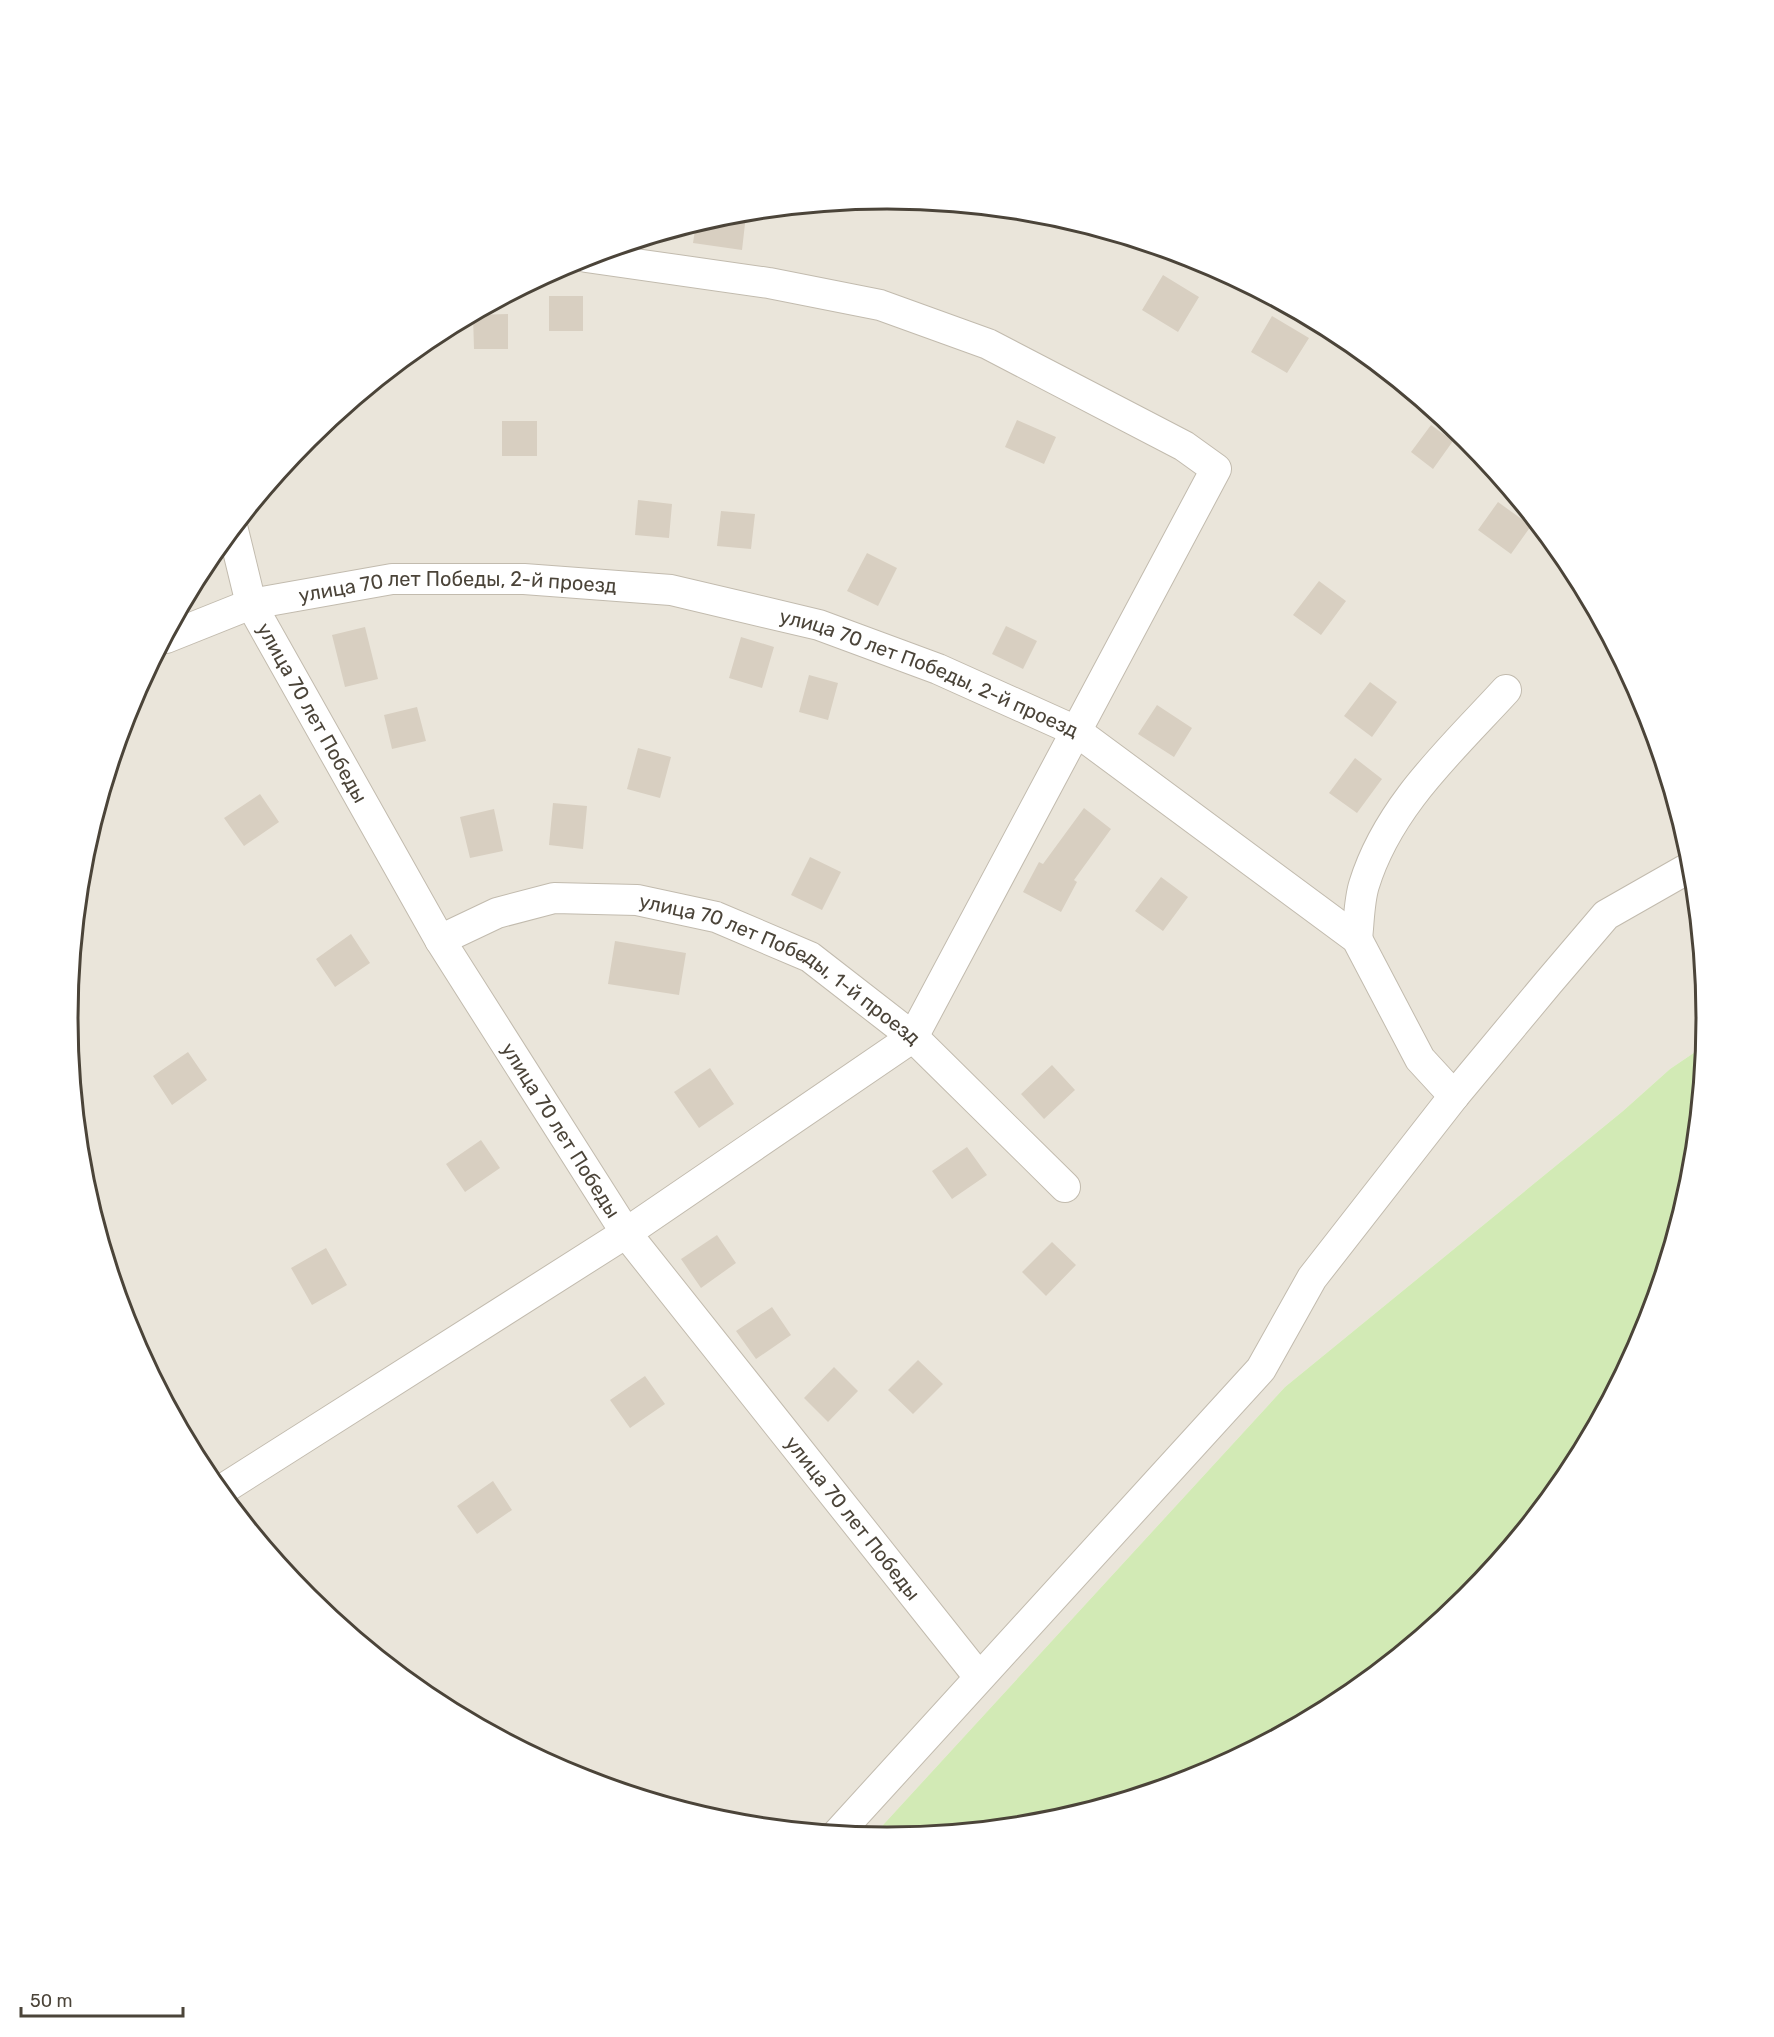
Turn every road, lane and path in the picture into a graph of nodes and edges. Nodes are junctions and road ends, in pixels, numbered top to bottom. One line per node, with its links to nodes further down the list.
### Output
1 (606, 260): 6 (street)
2 (235, 540): 3 (street, улица 70 лет Победы)
3 (250, 604): 4 (street, улица 70 лет Победы, 2-й проезд); 6 (street, улица 70 лет Победы, 2-й проезд); 9 (street, улица 70 лет Победы)
4 (175, 634)
5 (1506, 690): 8 (street)
6 (1076, 731): 8 (street, улица 70 лет Победы, 2-й проезд); 10 (street)
7 (1682, 872): 11 (street)
8 (1358, 939): 11 (street, улица 70 лет Победы, 2-й проезд)
9 (440, 940): 10 (street, улица 70 лет Победы, 1-й проезд); 13 (street, улица 70 лет Победы)
10 (913, 1037): 12 (street, улица 70 лет Победы, 1-й проезд); 13 (street)
11 (1454, 1096): 15 (street)
12 (1065, 1187)
13 (626, 1233): 14 (street); 15 (street, улица 70 лет Победы)
14 (227, 1486)
15 (979, 1677): 16 (street)
16 (844, 1826)

